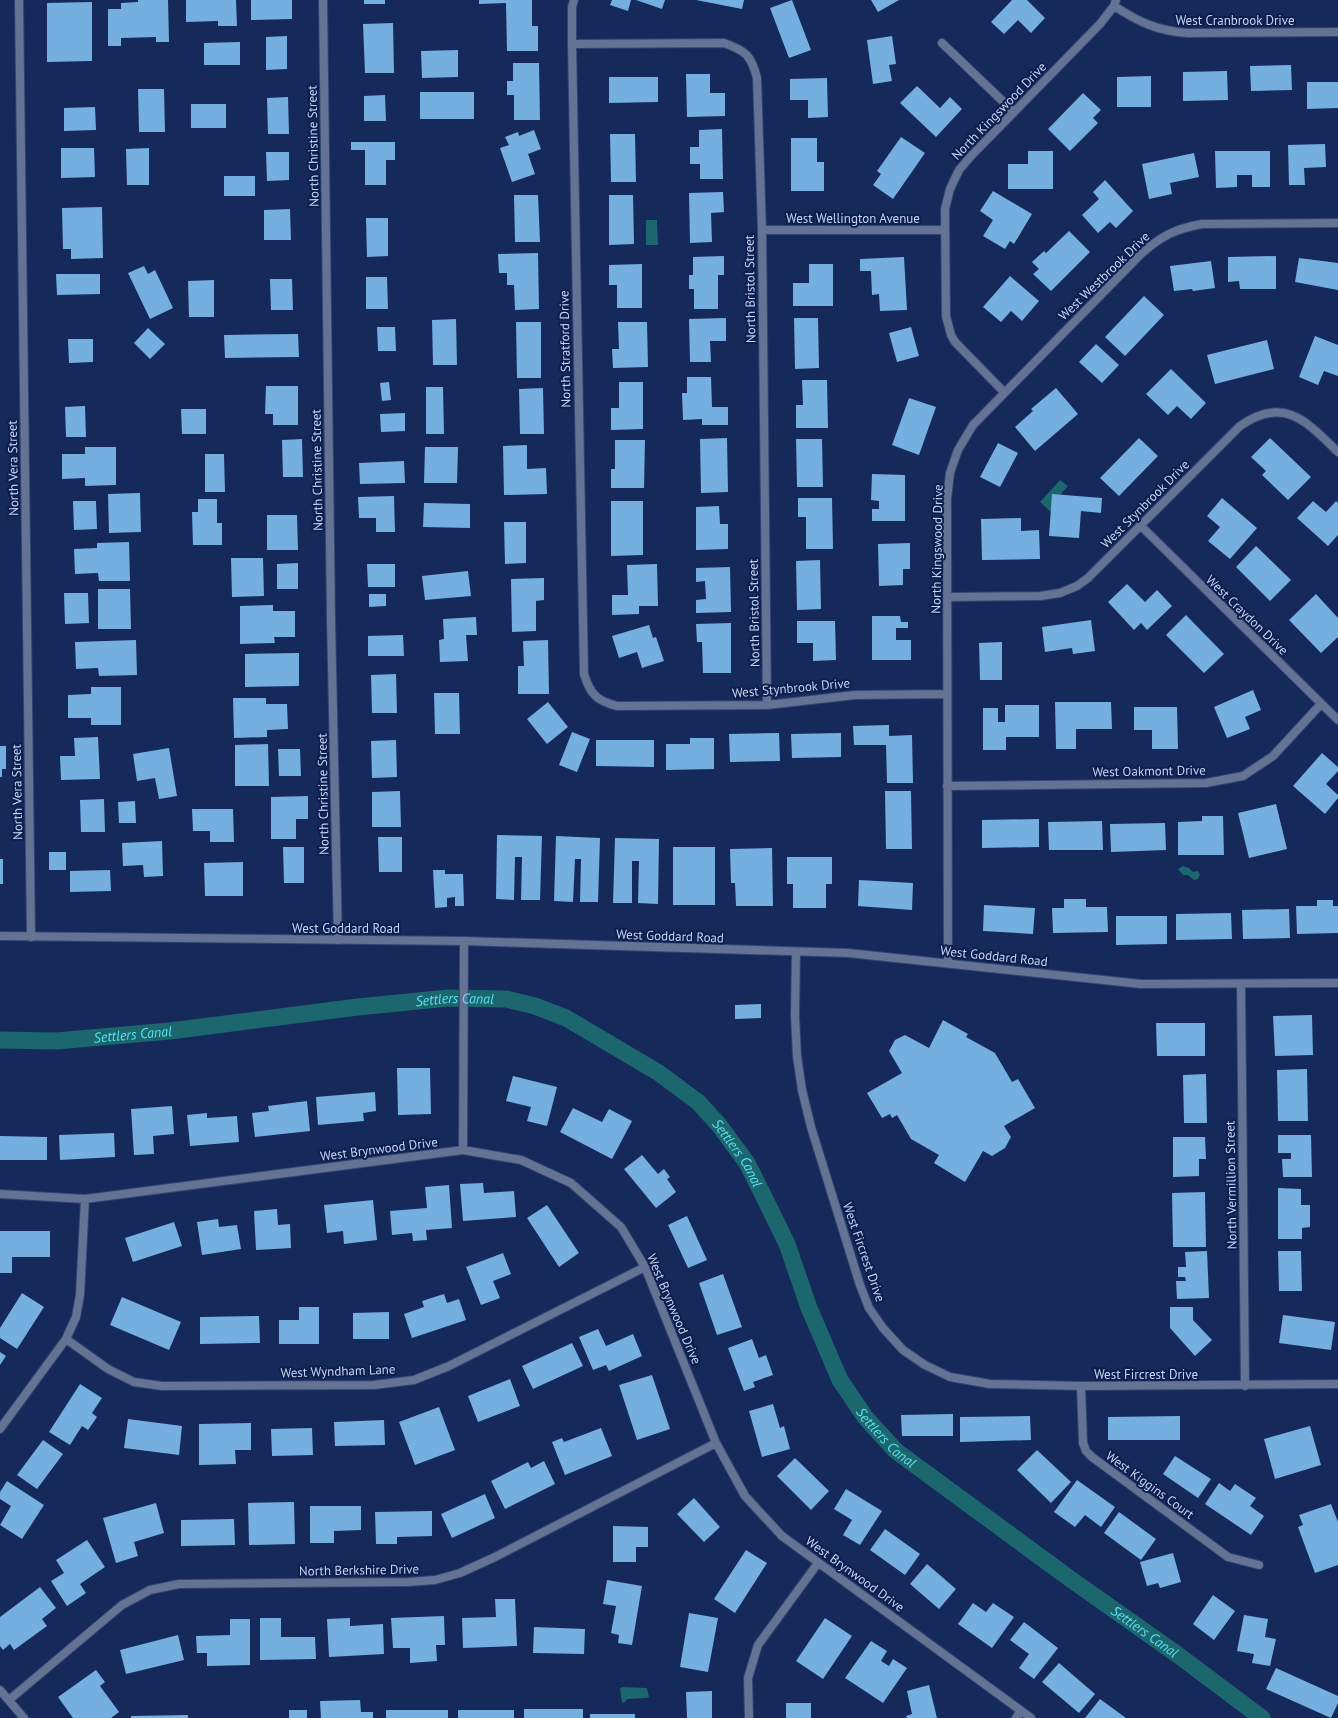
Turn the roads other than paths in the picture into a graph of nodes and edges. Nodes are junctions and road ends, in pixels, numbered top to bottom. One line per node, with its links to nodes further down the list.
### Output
1 (18, 0): 23 (street, North Vera Street)
2 (323, 0): 24 (street, North Christine Street)
3 (574, 0): 7 (street, North Stratford Drive)
4 (1115, 3): 5 (street, West Cranbrook Drive); 8 (street, North Kingswood Drive)
5 (1338, 32)
6 (942, 43): 8 (street)
7 (572, 44): 10 (street, North Bristol Street); 17 (street, North Stratford Drive)
8 (1013, 112): 11 (street, North Kingswood Drive)
9 (1338, 223): 12 (street, West Westbrook Drive)
10 (762, 230): 11 (street, West Wellington Avenue); 18 (street, North Bristol Street)
11 (945, 230): 12 (street, North Kingswood Drive)
12 (1004, 392): 15 (street, North Kingswood Drive)
13 (1338, 452): 14 (street, West Stynbrook Drive)
14 (1140, 525): 15 (street, West Stynbrook Drive); 19 (street, West Craydon Drive)
15 (948, 597): 16 (street, North Kingswood Drive)
16 (946, 694): 18 (street, West Stynbrook Drive); 21 (street, North Kingswood Drive)
17 (593, 695): 18 (street, West Stynbrook Drive)
18 (767, 704)
19 (1321, 704): 20 (street, West Craydon Drive); 21 (street, West Oakmont Drive)
20 (1338, 720)
21 (947, 786): 27 (street, North Kingswood Drive)
22 (0, 936): 23 (street, West Goddard Road)
23 (31, 937): 24 (street, West Goddard Road)
24 (338, 940): 25 (street, West Goddard Road)
25 (464, 941): 26 (street, West Goddard Road); 30 (street)
26 (796, 952): 27 (street, West Goddard Road); 36 (street, West Fircrest Drive)
27 (948, 963): 29 (street, West Goddard Road)
28 (1338, 983): 29 (street, West Goddard Road)
29 (1241, 984): 37 (street, North Vermillion Street)
30 (463, 1150): 32 (street, West Brynwood Drive); 33 (street, West Brynwood Drive)
31 (0, 1194): 32 (street, West Brynwood Drive)
32 (85, 1199): 34 (street)
33 (645, 1266): 34 (street, West Wyndham Lane); 39 (street, West Brynwood Drive)
34 (66, 1339): 38 (street)
35 (1338, 1384): 37 (street, West Fircrest Drive)
36 (1081, 1386): 37 (street, West Fircrest Drive); 41 (street, West Kiggins Court)
37 (1245, 1386)
38 (0, 1429)
39 (716, 1443): 40 (street, West Brynwood Drive); 43 (street, North Berkshire Drive)
40 (818, 1563): 44 (street, West Brynwood Drive); 46 (street)
41 (1259, 1565)
42 (0, 1690): 43 (street)
43 (9, 1700): 45 (street)
44 (1019, 1715): 47 (street, West Brynwood Drive)
45 (24, 1718)
46 (749, 1718)
47 (1031, 1718)

